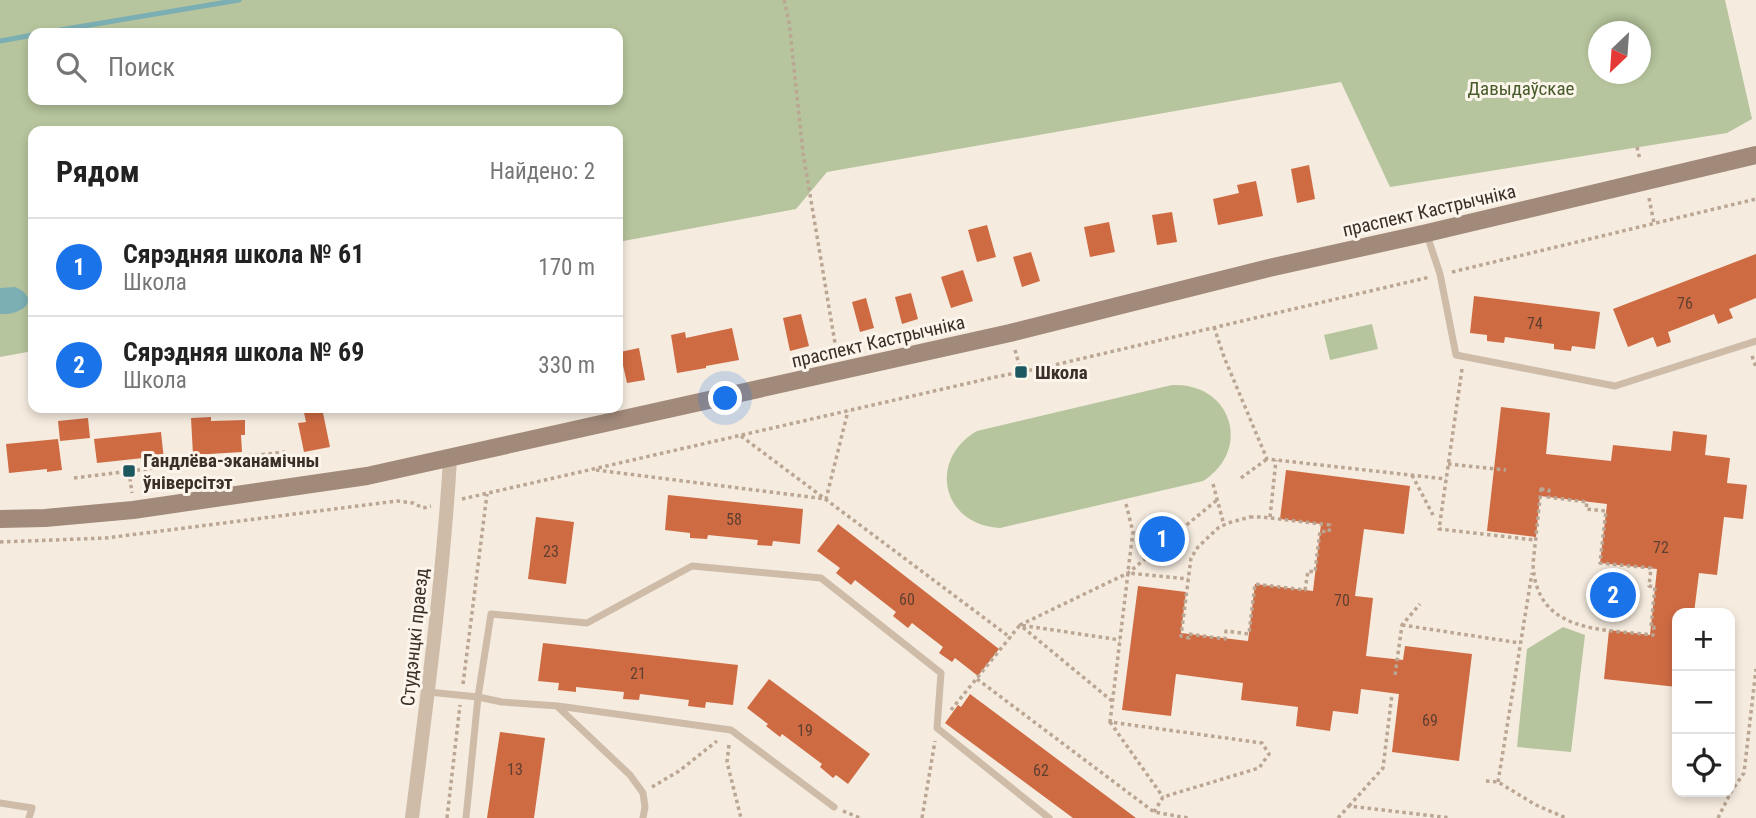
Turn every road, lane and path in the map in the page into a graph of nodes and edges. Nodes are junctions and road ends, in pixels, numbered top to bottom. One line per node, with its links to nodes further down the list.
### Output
1 (784, 0): 14 (path)
2 (1637, 147): 4 (path)
3 (1756, 155): 8 (main road, праспект Кастрычніка)
4 (1640, 160)
5 (1648, 194): 7 (path)
6 (1756, 199): 7 (path)
7 (1654, 223): 9 (path)
8 (1427, 233): 9 (lane); 11 (main road, праспект Кастрычніка)
9 (1440, 274): 10 (path); 13 (lane)
10 (1214, 327): 15 (path); 19 (path)
11 (1010, 333): 14 (main road, праспект Кастрычніка); 15 (path)
12 (1756, 341): 13 (lane)
13 (1464, 356): 22 (path)
14 (839, 371): 18 (main road, праспект Кастрычніка)
15 (1021, 372): 16 (path)
16 (848, 411): 17 (path); 31 (path)
17 (741, 436): 23 (path); 31 (path)
18 (450, 459): 33 (street, Студэнцкі праезд); 37 (main road, праспект Кастрычніка)
19 (1267, 459): 21 (path); 27 (path)
20 (285, 460): 26 (path)
21 (1276, 460): 25 (path); 36 (path)
22 (1448, 464): 24 (path); 28 (path)
23 (591, 470): 30 (path); 31 (path)
24 (1506, 470)
25 (1412, 475): 28 (path); 35 (path)
26 (74, 478)
27 (1241, 478)
28 (1446, 479): 39 (path)
29 (1213, 484): 32 (path)
30 (487, 494): 33 (path); 55 (path)
31 (826, 499): 47 (path)
32 (1217, 500): 38 (path); 42 (path)
33 (447, 503): 40 (path); 53 (street, Студэнцкі праезд)
34 (1126, 504): 42 (path)
35 (1433, 515)
36 (1270, 518): 38 (path); 43 (path)
37 (0, 519)
38 (1224, 525): 43 (path)
39 (1536, 541): 41 (path); 41 (path)
40 (0, 542)
41 (1533, 564): 49 (path)
42 (1128, 573): 43 (path); 45 (path); 48 (path)
43 (1188, 579)
44 (1420, 604): 46 (path)
45 (1020, 625): 47 (path); 48 (path); 57 (path)
46 (1402, 625): 49 (path); 51 (path)
47 (1010, 638): 52 (path)
48 (1120, 640): 57 (path)
49 (1520, 643): 63 (path)
50 (1756, 669): 82 (path)
51 (1395, 675)
52 (977, 680): 60 (path); 69 (path)
53 (428, 692): 55 (lane); 71 (street, Студэнцкі праезд)
54 (1392, 694): 67 (path)
55 (461, 695): 56 (lane); 72 (path)
56 (478, 697): 58 (lane); 60 (lane); 73 (lane)
57 (1112, 701): 59 (path)
58 (558, 706): 61 (lane); 64 (lane)
59 (1110, 722): 65 (path); 65 (path)
60 (937, 728): 76 (path); 77 (lane)
61 (731, 730): 64 (path); 68 (lane); 75 (path)
62 (1486, 780): 63 (path)
63 (1498, 782): 81 (path)
64 (643, 793): 74 (lane)
65 (1163, 797): 69 (path)
66 (0, 803): 70 (lane)
67 (1349, 806): 79 (path); 80 (path)
68 (834, 807)
69 (1154, 812): 78 (path)
70 (29, 818)
71 (412, 818)
72 (447, 818)
73 (466, 818)
74 (643, 818)
75 (741, 818)
76 (922, 818)
77 (1049, 818)
78 (1188, 818)
79 (1338, 818)
80 (1451, 818)
81 (1566, 818)
82 (1718, 818)

